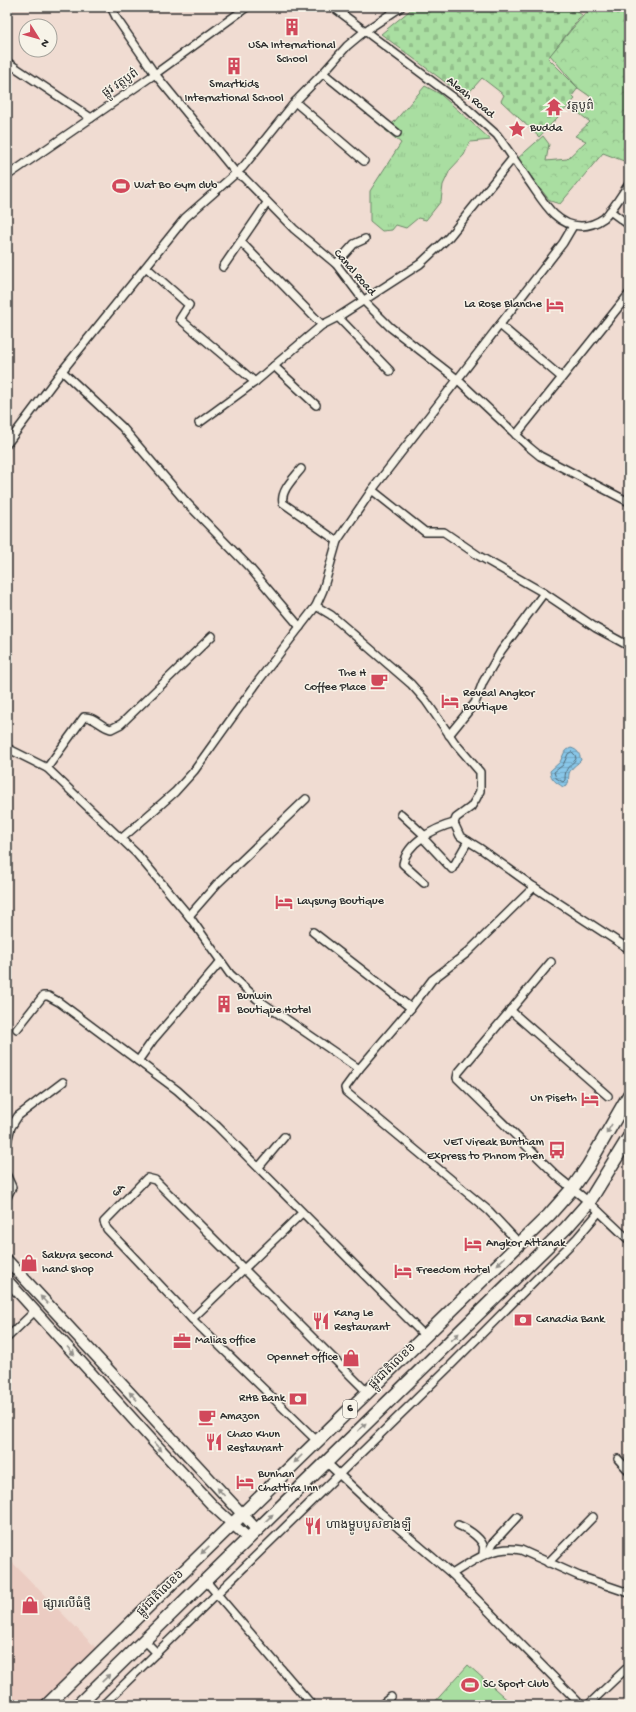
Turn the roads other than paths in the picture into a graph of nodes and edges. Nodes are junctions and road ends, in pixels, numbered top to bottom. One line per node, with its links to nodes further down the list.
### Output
1 (110, 7): 8 (street, Canal Road)
2 (247, 7): 8 (street, ផ្លូវ វត្តបូព៌)
3 (333, 7): 5 (street, Aleah Road)
4 (401, 7): 5 (street)
5 (365, 31): 7 (street); 12 (street, Aleah Road)
6 (7, 62): 10 (street)
7 (323, 73): 9 (street); 11 (street)
8 (156, 74): 10 (street, ផ្លូវ វត្តបូព៌); 14 (street, Canal Road)
9 (295, 102): 13 (street); 14 (street)
10 (92, 118): 15 (street, ផ្លូវ វត្តបូព៌)
11 (397, 133)
12 (513, 158): 20 (street, Aleah Road); 27 (street)
13 (364, 161)
14 (236, 173): 17 (street, Canal Road); 25 (street)
15 (7, 176)
16 (629, 184): 18 (street)
17 (267, 202): 22 (street); 23 (street, Canal Road)
18 (610, 211): 19 (street); 20 (street)
19 (629, 225)
20 (573, 226): 30 (street)
21 (365, 238): 23 (street)
22 (241, 242): 24 (street); 29 (street)
23 (336, 264): 27 (street, Canal Road)
24 (223, 267)
25 (147, 268): 32 (street); 36 (street)
26 (629, 294): 34 (street)
27 (364, 301): 28 (street); 35 (street, Canal Road)
28 (338, 317): 29 (street); 33 (street)
29 (322, 325): 31 (street)
30 (500, 325): 34 (street); 35 (street)
31 (274, 366): 36 (street); 37 (street)
32 (62, 371): 40 (street); 47 (street)
33 (390, 371)
34 (561, 377): 39 (street)
35 (457, 379): 39 (street, Canal Road); 42 (street)
36 (255, 382): 38 (street)
37 (316, 404)
38 (199, 423)
39 (516, 434): 43 (street, Canal Road)
40 (7, 444)
41 (301, 469): 44 (street)
42 (372, 490): 44 (street); 45 (street)
43 (629, 502)
44 (337, 542): 46 (street)
45 (544, 593): 49 (street); 50 (street)
46 (316, 606): 47 (street); 50 (street)
47 (300, 627): 57 (street)
48 (212, 636): 52 (street)
49 (629, 646)
50 (449, 735): 55 (street)
51 (7, 748): 52 (street)
52 (47, 768): 57 (street)
53 (306, 799): 61 (street)
54 (401, 814): 56 (street)
55 (454, 823): 56 (street); 58 (street)
56 (424, 837): 58 (street); 59 (street)
57 (121, 839): 61 (street)
58 (468, 841): 60 (street)
59 (424, 883)
60 (534, 887): 63 (street); 66 (street)
61 (189, 916): 64 (street)
62 (313, 932): 66 (street)
63 (629, 949)
64 (221, 961): 69 (street); 70 (street)
65 (551, 962): 67 (street)
66 (411, 1008): 70 (street)
67 (510, 1010): 73 (street); 79 (street)
68 (17, 1029): 69 (street)
69 (138, 1061): 77 (street)
70 (359, 1069): 85 (street)
71 (63, 1082): 76 (street)
72 (629, 1095): 79 (main road, ផ្លូវជាតិលេខ៦ / 6, one-way to 79)
73 (608, 1096)
74 (284, 1137): 77 (street)
75 (629, 1137): 81 (main road, ផ្លូវជាតិលេខ៦ / 6)
76 (7, 1142)
77 (259, 1167): 83 (street)
78 (7, 1176): 80 (street)
79 (572, 1189): 81 (street); 85 (main road, ផ្លូវជាតិលេខ៦ / 6)
80 (7, 1197)
81 (589, 1202): 82 (street); 96 (main road, ផ្លូវជាតិលេខ៦ / 6, one-way to 81)
82 (599, 1212): 84 (street); 98 (street)
83 (302, 1213): 87 (street); 91 (street)
84 (629, 1240)
85 (519, 1244): 91 (main road, ផ្លូវជាតិលេខ៦ / 6, one-way to 91)
86 (7, 1260): 101 (main road, one-way to 86)
87 (245, 1269): 90 (street); 90 (street, 6A); 93 (street, 6A)
88 (7, 1280): 89 (main road)
89 (36, 1311): 92 (street); 101 (main road, one-way to 101)
90 (192, 1319): 94 (street, 6A)
91 (425, 1336): 93 (main road, ផ្លូវជាតិលេខ៦ / 6)
92 (7, 1338)
93 (367, 1392): 94 (main road, ផ្លូវជាតិលេខ៦ / 6)
94 (317, 1441): 101 (main road, ផ្លូវជាតិលេខ៦ / 6, one-way to 101)
95 (618, 1459): 97 (street)
96 (326, 1462): 98 (street); 103 (main road, ផ្លូវជាតិលេខ៦ / 6, one-way to 96)
97 (629, 1471)
98 (340, 1474): 106 (street); 109 (street)
99 (517, 1517): 104 (street)
100 (593, 1517): 105 (street)
101 (238, 1519): 103 (main road); 114 (main road, ផ្លូវជាតិលេខ៦ / 6, one-way to 114)
102 (458, 1525): 104 (street)
103 (252, 1534): 107 (main road, ផ្លូវជាតិលេខ៦ / 6)
104 (486, 1554): 105 (street); 106 (street)
105 (548, 1563): 108 (street)
106 (452, 1574): 119 (street)
107 (205, 1580): 109 (street); 110 (main road, ផ្លូវជាតិលេខ៦ / 6)
108 (629, 1593)
109 (217, 1594): 111 (street); 117 (street)
110 (144, 1640): 111 (street); 115 (main road, ផ្លូវជាតិលេខ៦ / 6, one-way to 110)
111 (157, 1653): 116 (street)
112 (629, 1666): 120 (street)
113 (391, 1697): 118 (street)
114 (47, 1705)
115 (78, 1705)
116 (103, 1705)
117 (312, 1705)
118 (381, 1705)
119 (581, 1705)
120 (588, 1705)

